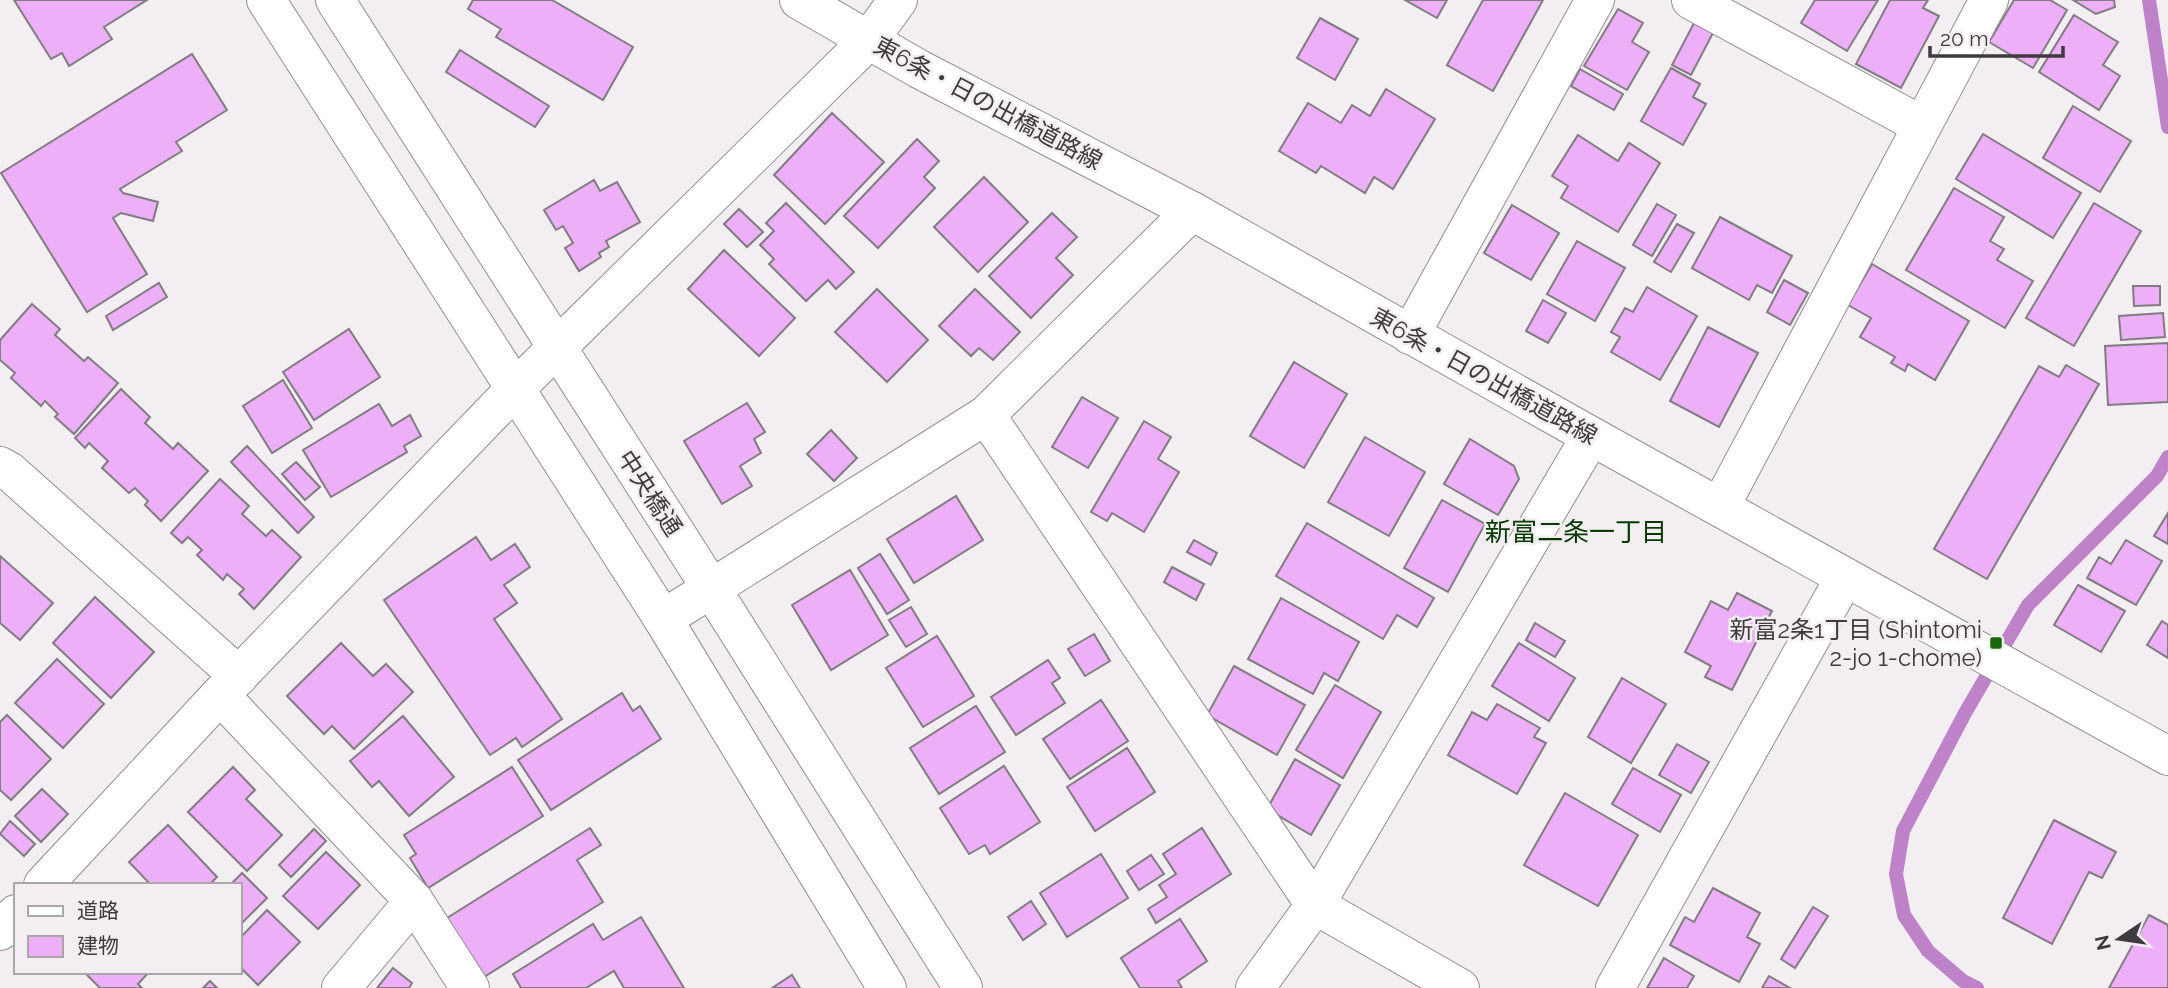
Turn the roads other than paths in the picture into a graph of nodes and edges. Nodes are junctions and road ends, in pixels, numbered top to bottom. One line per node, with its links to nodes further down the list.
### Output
1 (266, 0): 13 (street)
2 (335, 0): 12 (street, 中央橋通)
3 (799, 0): 8 (street, 東6条・日の出橋道路線)
4 (898, 0): 8 (street)
5 (1595, 0): 11 (street)
6 (1691, 0): 9 (street)
7 (1989, 0): 9 (street)
8 (869, 40): 10 (street, 東6条・日の出橋道路線); 12 (street)
9 (1921, 125): 17 (street)
10 (1192, 211): 11 (street, 東6条・日の出橋道路線); 14 (street)
11 (1410, 335): 15 (street, 東6条・日の出橋道路線)
12 (557, 348): 13 (street); 19 (street, 中央橋通)
13 (515, 389): 20 (street); 21 (street)
14 (986, 415): 19 (street); 25 (street)
15 (1591, 436): 17 (street, 東6条・日の出橋道路線); 25 (street)
16 (0, 466): 21 (street)
17 (1720, 507): 18 (street, 東6条・日の出橋道路線)
18 (1845, 577): 22 (street, 東6条・日の出橋道路線); 34 (street)
19 (711, 588): 20 (street); 31 (street, 中央橋通)
20 (663, 619): 30 (street)
21 (230, 686): 23 (street); 24 (street)
22 (2168, 756)
23 (45, 883)
24 (414, 901): 28 (street); 29 (street)
25 (1315, 905): 32 (street); 33 (street)
26 (14, 916): 27 (street)
27 (0, 931)
28 (341, 988)
29 (470, 988)
30 (887, 988)
31 (963, 988)
32 (1255, 988)
33 (1460, 988)
34 (1615, 988)

